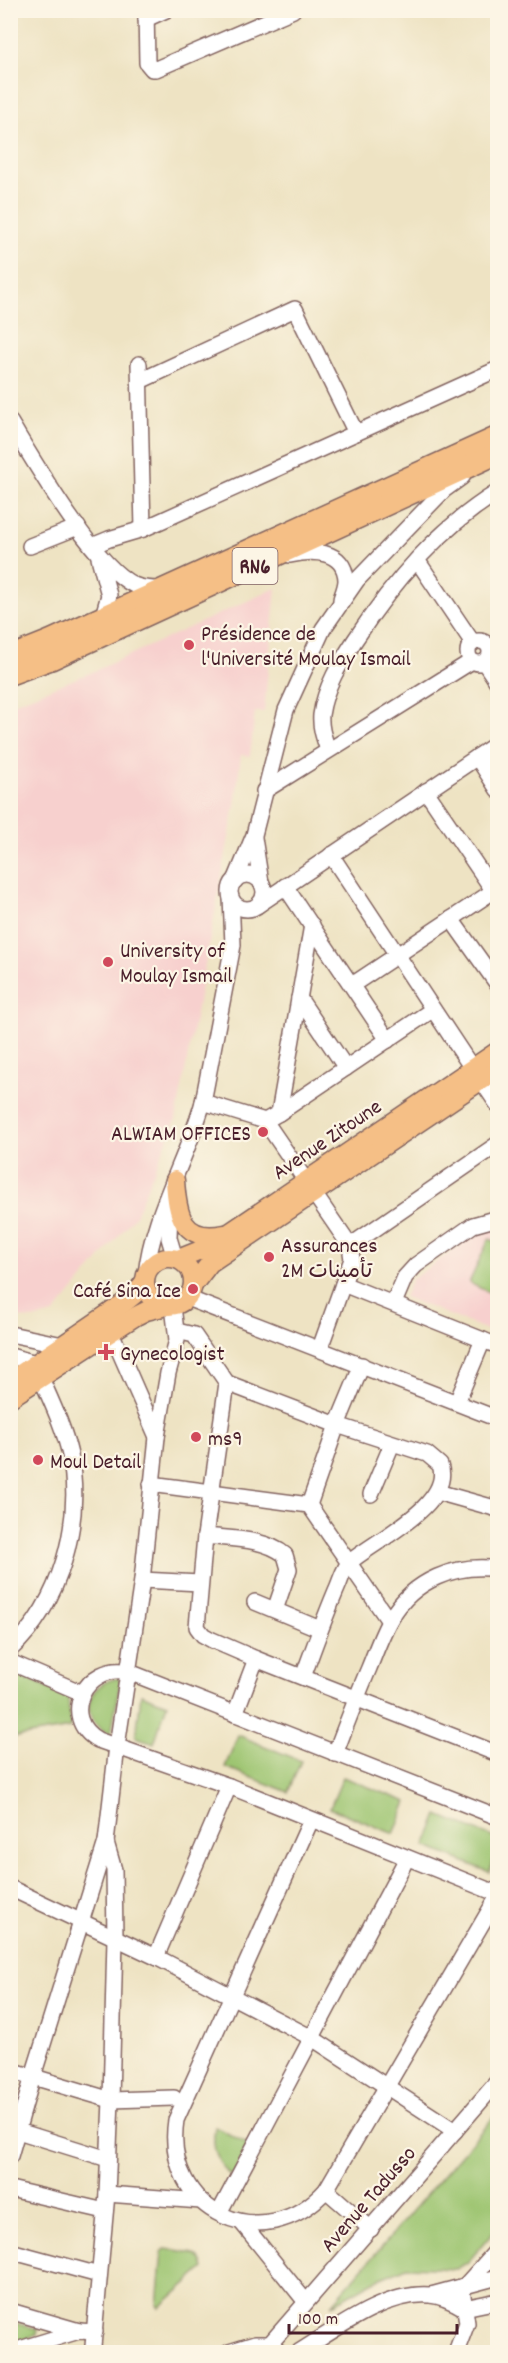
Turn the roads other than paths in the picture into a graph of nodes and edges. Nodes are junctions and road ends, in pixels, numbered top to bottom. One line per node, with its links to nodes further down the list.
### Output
1 (166, 10): 3 (street)
2 (293, 10): 3 (street)
3 (146, 15)
4 (139, 364): 6 (street)
5 (498, 369): 8 (street)
6 (140, 381): 8 (street); 13 (street)
7 (10, 422): 12 (street)
8 (356, 434): 13 (street)
9 (498, 437): 18 (highway, RN6)
10 (492, 456): 16 (highway, RN6); 19 (street)
11 (497, 494): 17 (street)
12 (78, 527): 14 (street); 15 (street)
13 (143, 529): 15 (street)
14 (30, 546)
15 (95, 549): 18 (street); 20 (street)
16 (271, 559): 19 (street); 23 (highway, RN6)
17 (417, 561): 21 (street); 26 (street)
18 (163, 589): 20 (highway, RN6)
19 (341, 602): 29 (street)
20 (103, 616): 22 (highway, RN6)
21 (483, 650): 24 (street); 26 (street)
22 (10, 657)
23 (10, 674)
24 (498, 682)
25 (498, 743): 27 (street)
26 (328, 750): 29 (street)
27 (477, 757): 28 (street); 30 (street)
28 (498, 790)
29 (264, 791): 31 (street)
30 (426, 791): 32 (street); 36 (street)
31 (254, 835): 33 (street); 34 (street)
32 (331, 855): 35 (street); 42 (street)
33 (235, 881): 34 (street); 37 (street)
34 (262, 884): 35 (street); 38 (street)
35 (281, 889): 38 (street); 40 (street)
36 (496, 889): 39 (street)
37 (231, 897): 38 (street); 41 (street)
38 (256, 906): 41 (street)
39 (451, 919): 42 (street); 43 (street)
40 (312, 926): 44 (street); 45 (street)
41 (233, 945): 52 (street)
42 (397, 955): 44 (street); 46 (street)
43 (498, 985)
44 (352, 986): 47 (street)
45 (299, 998): 49 (street); 54 (street)
46 (432, 1010): 47 (street); 51 (street)
47 (387, 1040): 49 (street)
48 (498, 1051): 51 (main road, Avenue Zitoune)
49 (346, 1068): 54 (street)
50 (498, 1069): 51 (main road, Avenue Zitoune)
51 (476, 1074): 53 (street); 58 (main road, Avenue Zitoune)
52 (203, 1102): 55 (street); 57 (street)
53 (498, 1105)
54 (279, 1113): 55 (street)
55 (265, 1121): 58 (street)
56 (498, 1144): 61 (street)
57 (173, 1187): 60 (main road); 62 (street); 63 (street)
58 (310, 1187): 60 (main road, Avenue Zitoune); 61 (street); 65 (main road, Avenue Zitoune)
59 (498, 1218): 66 (street)
60 (229, 1233): 62 (main road, Avenue Zitoune)
61 (350, 1246): 64 (street)
62 (176, 1259): 63 (main road); 65 (main road)
63 (145, 1278): 65 (main road); 71 (main road)
64 (344, 1284): 66 (street); 73 (street)
65 (180, 1299): 67 (street); 68 (main road); 73 (street)
66 (394, 1303): 70 (street)
67 (177, 1331): 78 (street); 83 (street)
68 (111, 1332): 76 (main road); 83 (street)
69 (16, 1335): 71 (street); 74 (street)
70 (483, 1340): 72 (street); 80 (street)
71 (63, 1345): 76 (main road)
72 (498, 1346)
73 (320, 1348): 75 (street)
74 (14, 1357): 76 (street)
75 (362, 1365): 80 (street); 82 (street)
76 (38, 1371): 77 (main road); 79 (main road); 100 (street)
77 (10, 1381)
78 (227, 1383): 82 (street); 86 (street)
79 (10, 1398)
80 (457, 1402): 81 (street)
81 (498, 1419)
82 (337, 1425): 84 (street); 89 (street)
83 (157, 1437): 85 (street)
84 (392, 1444): 87 (street); 88 (street)
85 (151, 1484): 86 (street); 94 (street)
86 (210, 1492): 89 (street); 91 (street)
87 (437, 1492): 90 (street); 92 (street)
88 (371, 1494)
89 (309, 1505): 92 (street)
90 (498, 1509)
91 (205, 1536): 95 (street); 97 (street)
92 (348, 1563): 98 (street); 99 (street)
93 (498, 1569): 98 (street)
94 (142, 1580): 95 (street); 103 (street)
95 (200, 1583): 101 (street)
96 (255, 1602): 97 (street)
97 (275, 1610): 99 (street)
98 (390, 1621): 106 (street)
99 (320, 1629): 104 (street)
100 (10, 1650)
101 (256, 1659): 104 (street); 107 (street)
102 (10, 1662): 105 (street)
103 (129, 1672): 105 (street); 107 (street); 108 (street)
104 (303, 1677): 106 (street)
105 (82, 1693): 108 (street)
106 (356, 1698): 109 (street); 110 (street)
107 (235, 1714): 109 (street)
108 (117, 1746): 111 (street); 114 (street)
109 (335, 1754): 112 (street)
110 (498, 1754)
111 (229, 1786): 113 (street); 120 (street)
112 (498, 1817)
113 (311, 1820): 115 (street); 121 (street)
114 (106, 1842): 118 (street); 119 (street)
115 (407, 1858): 117 (street); 122 (street)
116 (10, 1888): 118 (street)
117 (498, 1895): 126 (street)
118 (80, 1922): 119 (street); 124 (street)
119 (115, 1938): 120 (street); 128 (street)
120 (156, 1957): 121 (street)
121 (232, 1996): 122 (street); 136 (street)
122 (312, 2038): 126 (street); 138 (street)
123 (10, 2070): 124 (street)
124 (33, 2076): 128 (street); 130 (street)
125 (498, 2081): 129 (street, Avenue Tadusso)
126 (386, 2085): 129 (street); 134 (street)
127 (174, 2098): 128 (street)
128 (111, 2100): 132 (street)
129 (455, 2131): 140 (street, Avenue Tadusso)
130 (18, 2132): 131 (street); 132 (street)
131 (10, 2156)
132 (108, 2159): 135 (street)
133 (10, 2188): 137 (street)
134 (326, 2190): 139 (street); 140 (street)
135 (107, 2194): 136 (street); 137 (street)
136 (201, 2201): 138 (street)
137 (105, 2211): 143 (street)
138 (219, 2213): 139 (street)
139 (243, 2224): 148 (street)
140 (371, 2229): 148 (street, Avenue Tadusso)
141 (498, 2249): 145 (street)
142 (10, 2251): 143 (street)
143 (99, 2275): 152 (street)
144 (498, 2277): 145 (street)
145 (465, 2284): 146 (street); 149 (street)
146 (431, 2295): 149 (street); 157 (street)
147 (498, 2301): 149 (street)
148 (306, 2302): 153 (street, Avenue Tadusso)
149 (464, 2308): 158 (street)
150 (10, 2311): 151 (street)
151 (79, 2331): 152 (street); 154 (street)
152 (95, 2332): 155 (street)
153 (271, 2350): 156 (street)
154 (10, 2352)
155 (95, 2352)
156 (229, 2352)
157 (299, 2352)
158 (456, 2352)

